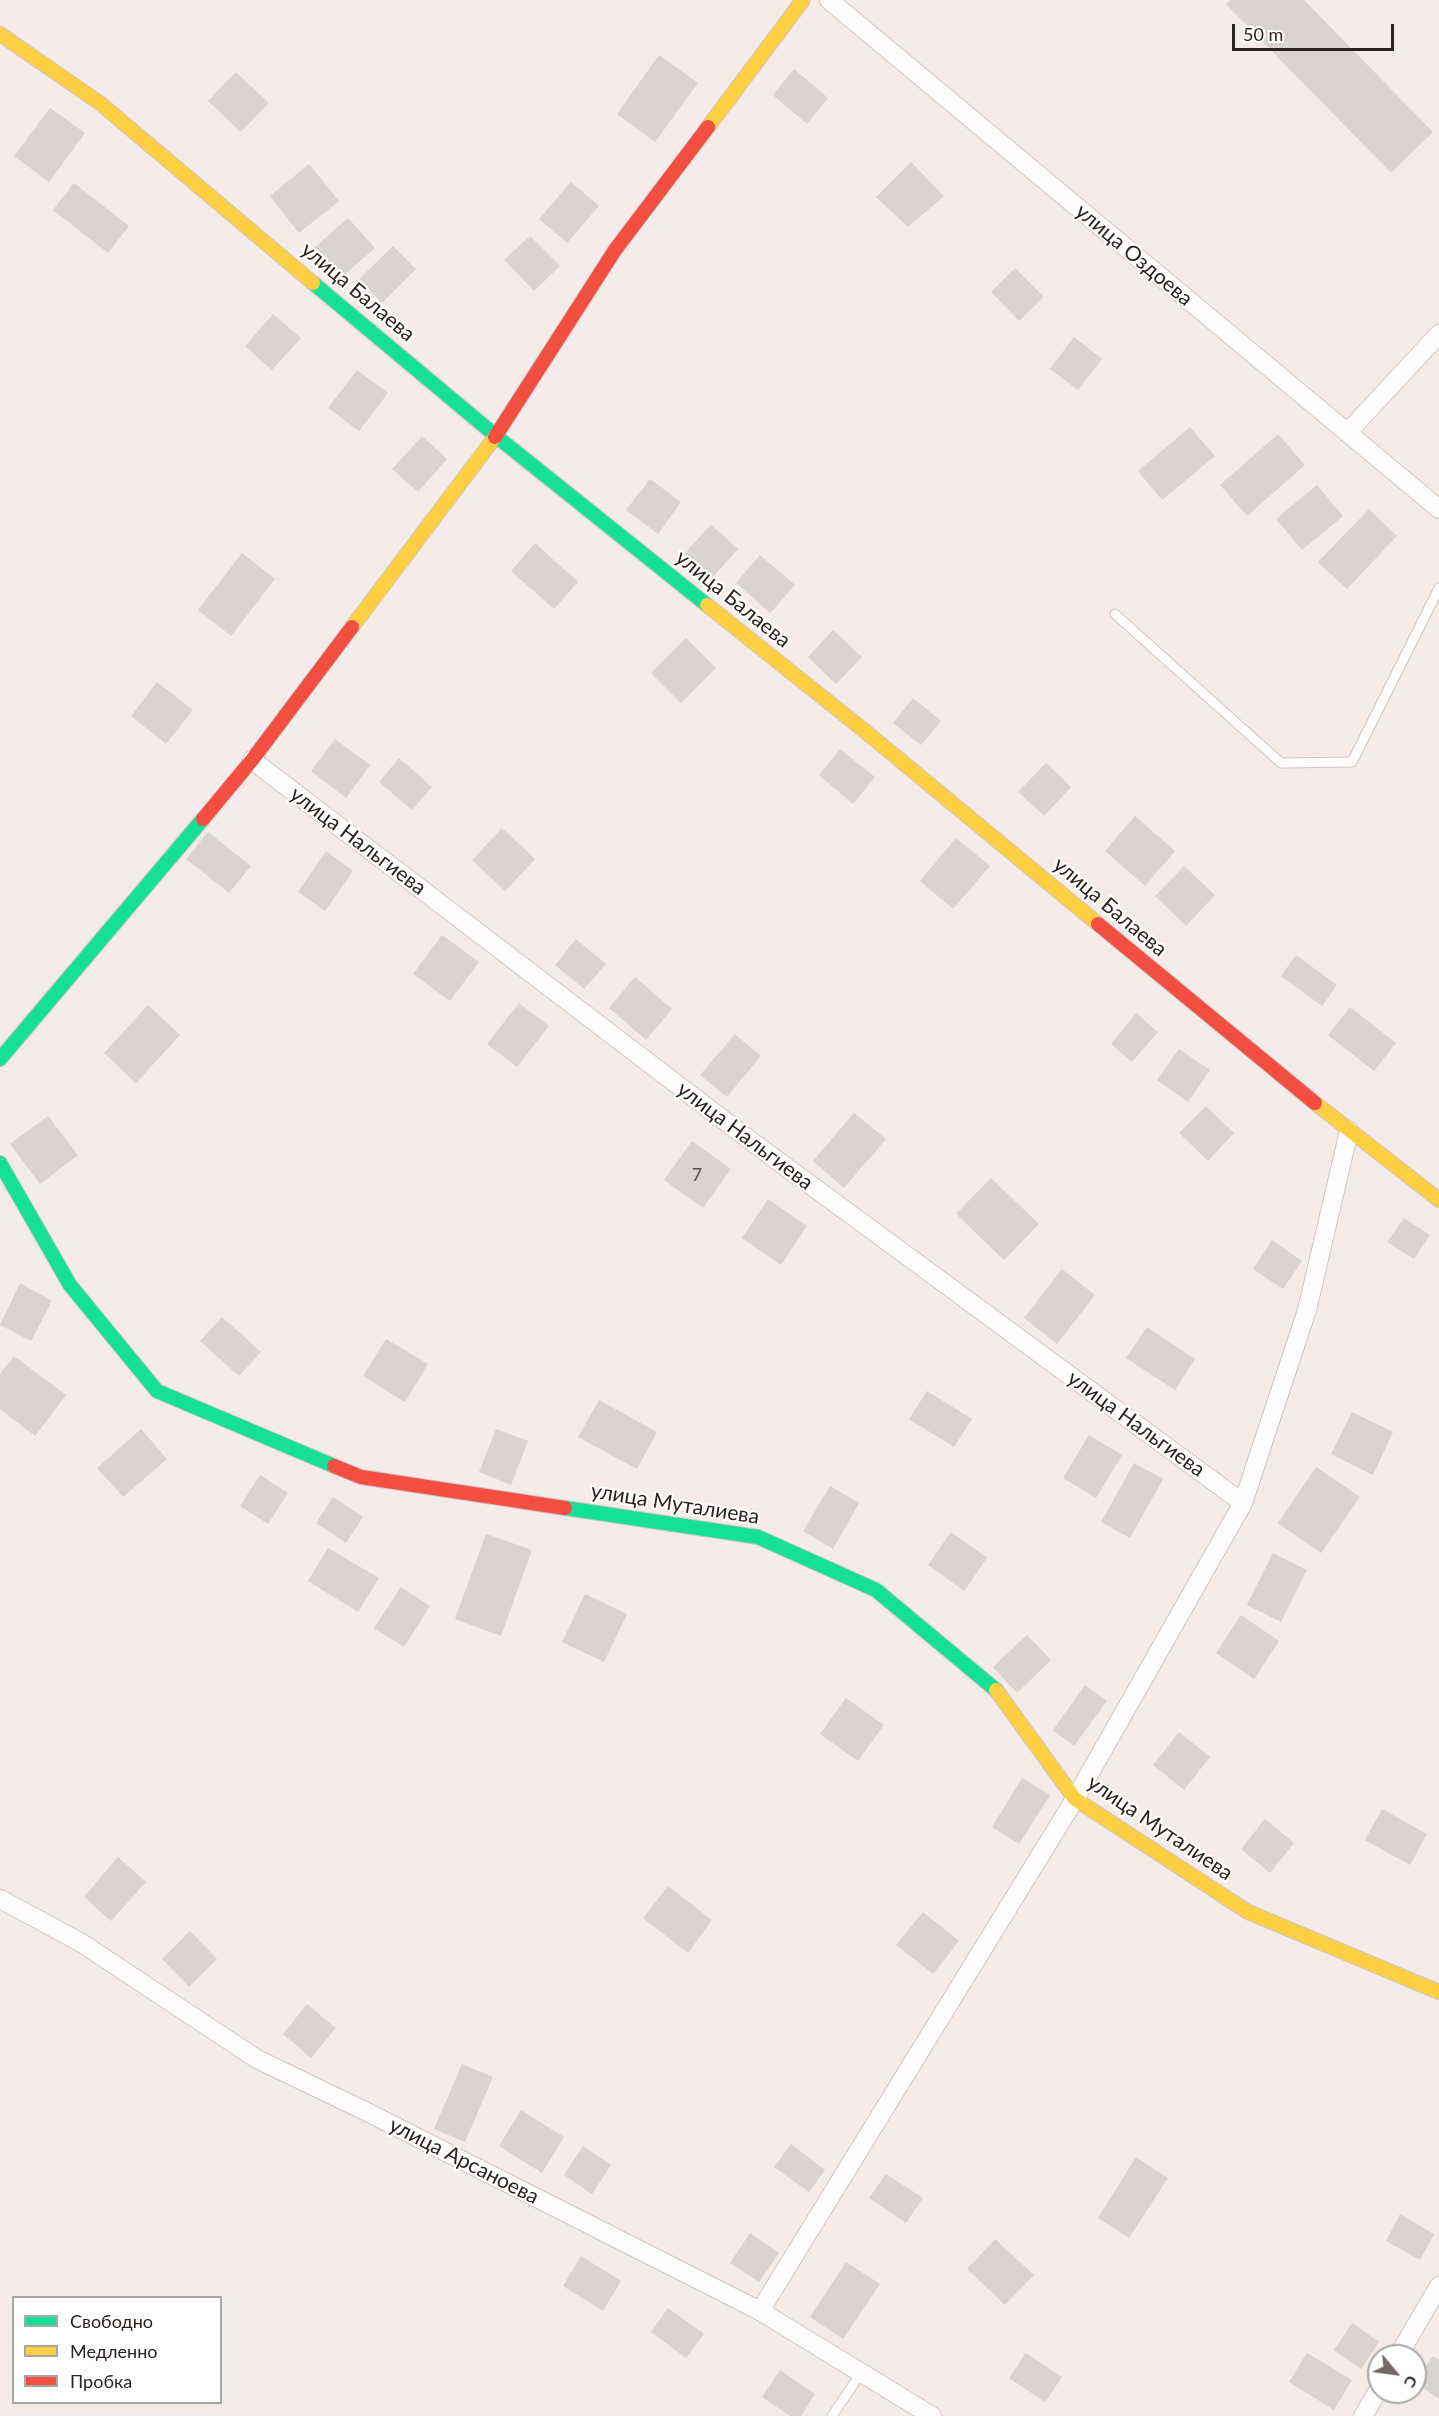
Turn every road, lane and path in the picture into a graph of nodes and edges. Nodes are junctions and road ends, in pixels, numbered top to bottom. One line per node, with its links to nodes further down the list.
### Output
1 (803, 0): 6 (street)
2 (829, 0): 5 (street, улица Оздоева)
3 (0, 34): 6 (street, улица Балаева)
4 (1439, 334): 5 (street)
5 (1347, 433): 7 (street, улица Оздоева)
6 (496, 436): 10 (street); 12 (street, улица Балаева)
7 (1439, 509)
8 (1439, 588): 9 (lane)
9 (1115, 614)
10 (252, 760): 11 (street); 15 (street, улица Нальгиева)
11 (0, 1059)
12 (1348, 1131): 14 (street, улица Балаева); 15 (street)
13 (0, 1163): 16 (street, улица Муталиева)
14 (1439, 1200)
15 (1243, 1503): 16 (street)
16 (1075, 1799): 18 (street, улица Муталиева); 20 (street)
17 (0, 1899): 20 (street, улица Арсаноева)
18 (1439, 1992)
19 (1439, 2286): 21 (street)
20 (760, 2311): 22 (street, улица Арсаноева)
21 (1405, 2344)
22 (861, 2373): 23 (lane); 24 (street, улица Арсаноева)
23 (832, 2416)
24 (932, 2416)

